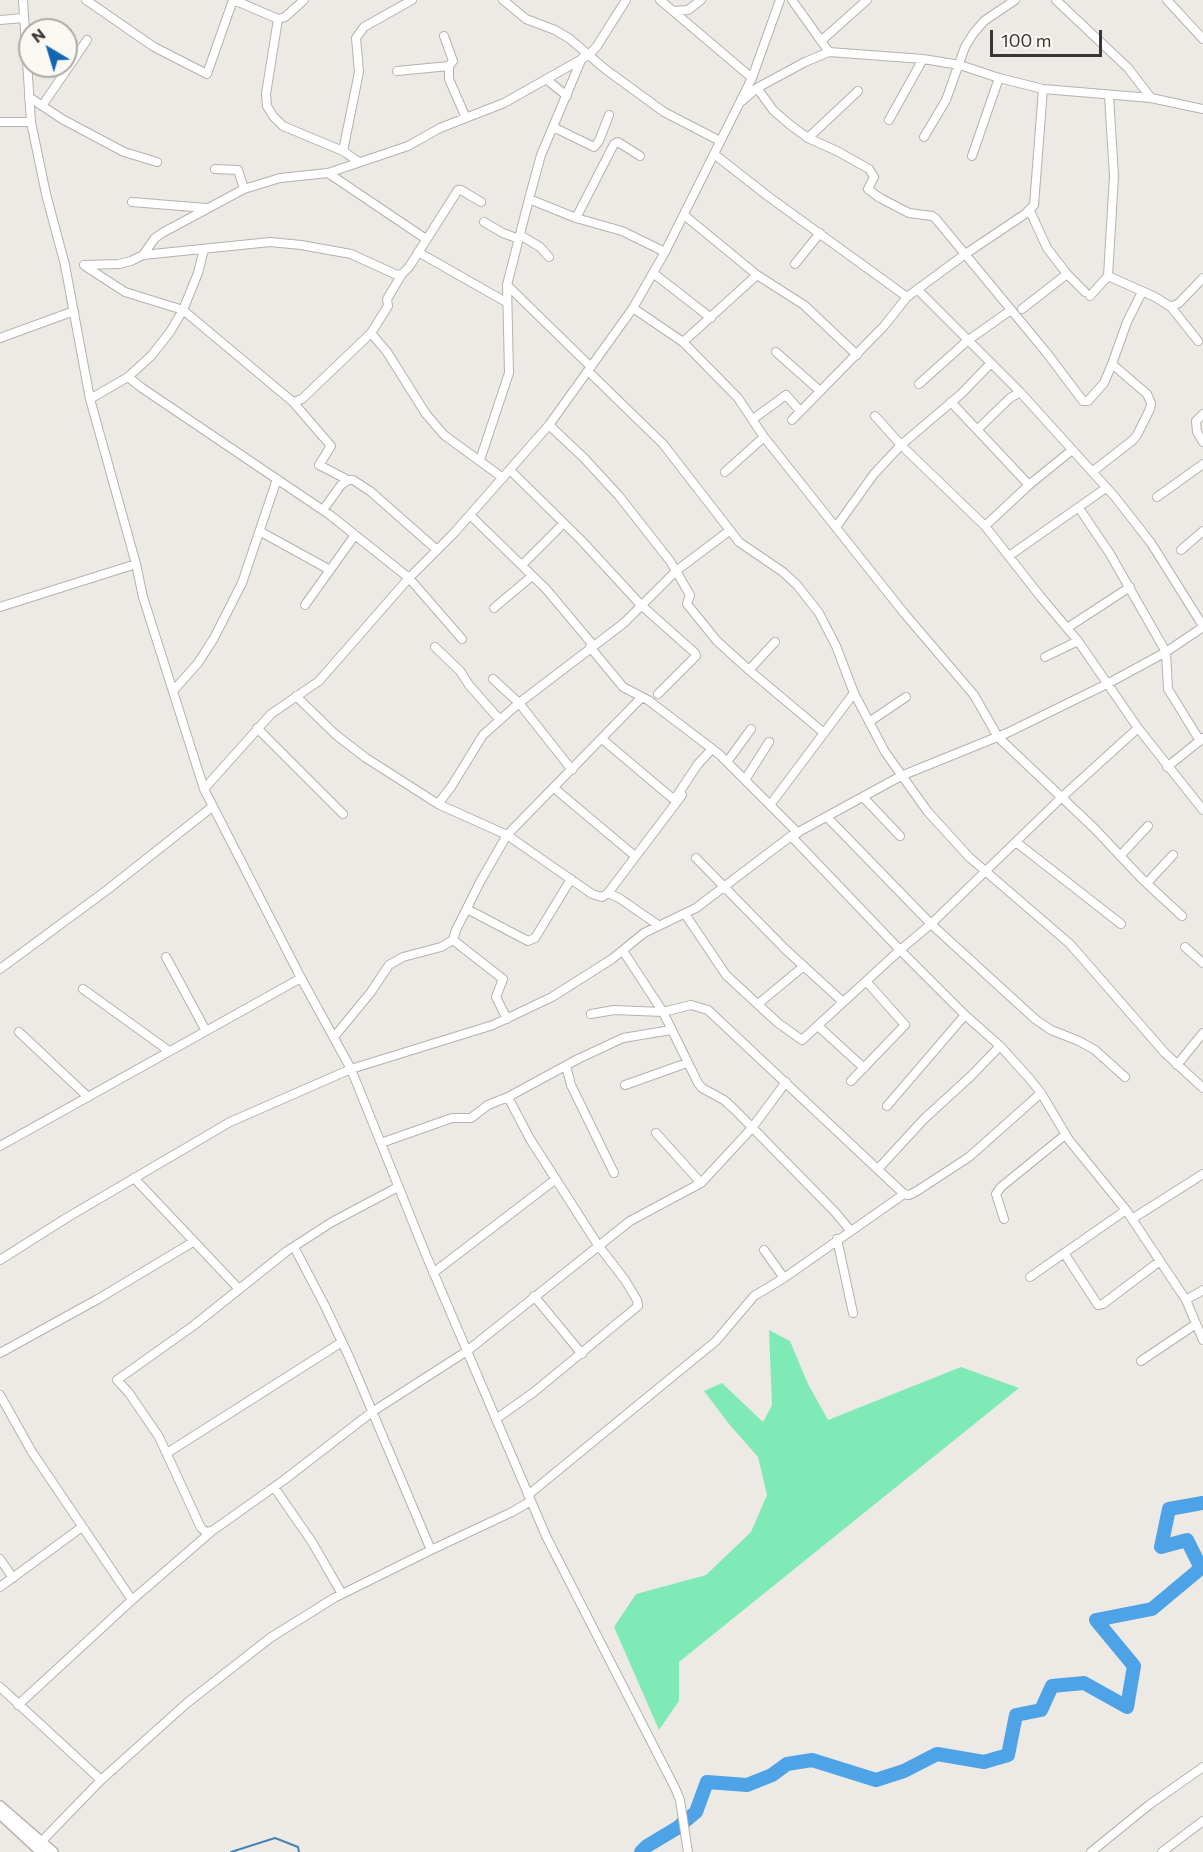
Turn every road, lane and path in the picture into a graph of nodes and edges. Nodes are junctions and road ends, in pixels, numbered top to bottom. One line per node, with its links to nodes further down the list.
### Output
1 (23, 0): 18 (street)
2 (86, 0): 3 (street)
3 (233, 0): 19 (street)
4 (304, 0): 19 (street)
5 (412, 0): 54 (street)
6 (503, 0): 26 (street)
7 (625, 0): 26 (street)
8 (660, 0): 16 (street)
9 (701, 0): 16 (street)
10 (780, 0): 32 (street)
11 (792, 0): 24 (street)
12 (867, 0): 24 (street)
13 (1015, 0): 28 (street)
14 (1056, 0): 41 (street)
15 (1167, 0): 21 (street)
16 (674, 11): 32 (street)
17 (18, 18): 20 (street)
18 (22, 18)
19 (278, 19): 54 (street)
20 (0, 20)
21 (1201, 33)
22 (444, 36): 29 (street)
23 (87, 40): 43 (street)
24 (821, 41): 25 (street)
25 (829, 52): 27 (street); 35 (street)
26 (585, 57): 34 (street); 38 (street); 53 (street)
27 (922, 59): 28 (street); 47 (street)
28 (960, 65): 33 (street); 51 (street)
29 (449, 66): 30 (street); 46 (street)
30 (397, 71)
31 (27, 78): 40 (street)
32 (752, 78): 42 (street)
33 (999, 78): 36 (street); 57 (street)
34 (546, 79): 38 (street); 46 (street)
35 (757, 88): 42 (street); 52 (street)
36 (1043, 89): 39 (street); 67 (street)
37 (858, 91): 52 (street)
38 (567, 96): 50 (street)
39 (1109, 96): 41 (street); 85 (street)
40 (29, 98): 43 (street); 49 (street)
41 (1151, 98): 44 (street)
42 (739, 104): 53 (street)
43 (42, 106): 58 (street)
44 (1203, 109)
45 (609, 115): 50 (street)
46 (466, 118): 59 (street)
47 (889, 120)
48 (0, 122): 49 (street)
49 (31, 122): 97 (street)
50 (553, 127): 63 (street)
51 (924, 137)
52 (808, 138): 78 (street)
53 (720, 141): 55 (street)
54 (343, 151): 59 (street)
55 (714, 154): 68 (street); 71 (street)
56 (640, 156): 69 (street)
57 (972, 156)
58 (157, 162)
59 (359, 162): 61 (street)
60 (215, 169): 62 (street)
61 (328, 173): 62 (street); 73 (street)
62 (244, 189): 66 (street)
63 (529, 199): 69 (street); 72 (street)
64 (132, 202): 66 (street)
65 (481, 202): 73 (street)
66 (207, 208): 77 (street)
67 (1030, 211): 78 (street); 83 (street)
68 (684, 215): 76 (street); 84 (street)
69 (576, 218): 76 (street)
70 (484, 222): 72 (street)
71 (820, 233): 80 (street); 90 (street)
72 (519, 237): 79 (street); 87 (street)
73 (426, 239): 75 (street)
74 (204, 249): 77 (street); 82 (street); 95 (street)
75 (417, 252): 82 (street); 91 (street)
76 (665, 252): 81 (street)
77 (143, 255): 95 (street)
78 (964, 255): 88 (street); 96 (street)
79 (549, 257)
80 (795, 264)
81 (653, 273): 93 (street); 98 (street)
82 (402, 274): 99 (street)
83 (1067, 274): 85 (street); 94 (street)
84 (757, 275): 98 (street); 105 (street)
85 (1108, 276): 89 (street)
86 (1203, 278): 92 (street)
87 (507, 285): 91 (street); 108 (street)
88 (917, 289): 90 (street); 101 (street)
89 (1142, 292): 92 (street); 107 (street)
90 (907, 297): 105 (street)
91 (506, 302): 127 (street)
92 (1171, 307): 102 (street)
93 (633, 308): 103 (street); 108 (street)
94 (1022, 309)
95 (183, 310): 109 (street); 114 (street)
96 (1011, 310): 101 (street); 107 (street)
97 (74, 311): 100 (street); 113 (street)
98 (711, 318): 103 (street)
99 (370, 333): 114 (street); 127 (street)
100 (0, 338)
101 (967, 341): 106 (street); 110 (street)
102 (1198, 341)
103 (683, 342): 119 (street)
104 (776, 352): 111 (street)
105 (856, 355): 111 (street)
106 (990, 363): 112 (street); 115 (street)
107 (1112, 364): 131 (street)
108 (589, 369): 121 (street); 144 (street)
109 (128, 376): 113 (street); 133 (street)
110 (919, 384)
111 (820, 391): 116 (street)
112 (1020, 392): 122 (street); 126 (street)
113 (90, 399): 151 (street)
114 (293, 402): 134 (street)
115 (951, 402): 122 (street); 125 (street)
116 (800, 411): 119 (street); 120 (street)
117 (1203, 414): 124 (street)
118 (875, 416): 125 (street)
119 (753, 419): 123 (street)
120 (792, 420)
121 (549, 425): 129 (street); 154 (street)
122 (978, 429): 135 (street)
123 (764, 437): 130 (street); 142 (street)
124 (1203, 442)
125 (901, 444): 141 (street); 142 (street)
126 (1072, 450): 131 (street); 135 (street)
127 (480, 460): 132 (street)
128 (1203, 464): 137 (street)
129 (510, 470): 132 (street); 159 (street)
130 (725, 472)
131 (1092, 472): 136 (street)
132 (503, 478): 140 (street)
133 (278, 479): 139 (street); 146 (street)
134 (348, 480): 139 (street); 148 (street)
135 (1029, 485): 141 (street)
136 (1106, 488): 138 (street); 162 (street)
137 (1156, 497)
138 (1079, 508): 150 (street); 157 (street)
139 (323, 510): 147 (street)
140 (470, 515): 148 (street); 152 (street)
141 (985, 526): 150 (street)
142 (836, 527): 187 (street)
143 (559, 528): 152 (street)
144 (729, 531): 154 (street); 175 (street)
145 (1203, 531): 149 (street)
146 (261, 532): 153 (street); 174 (street)
147 (356, 535): 153 (street); 156 (street)
148 (437, 550): 156 (street)
149 (1181, 550)
150 (1009, 556): 163 (street)
151 (136, 564): 160 (street); 174 (street)
152 (522, 565): 155 (street)
153 (330, 570): 158 (street)
154 (676, 571): 159 (street); 171 (street)
155 (532, 576): 161 (street); 167 (street)
156 (409, 578): 164 (street); 177 (street)
157 (1130, 587): 163 (street); 169 (street)
158 (305, 605)
159 (641, 605): 167 (street); 176 (street)
160 (0, 607)
161 (494, 608)
162 (1203, 627): 169 (street)
163 (1067, 628): 165 (street)
164 (462, 639)
165 (1078, 640): 170 (street); 173 (street)
166 (775, 642): 171 (street)
167 (591, 646): 178 (street); 180 (street)
168 (435, 647): 181 (street)
169 (1166, 652): 173 (street); 189 (street)
170 (1045, 657)
171 (749, 670): 186 (street)
172 (493, 680): 180 (street)
173 (1107, 684): 184 (street); 187 (street)
174 (173, 691): 198 (street)
175 (854, 693): 182 (street); 186 (street)
176 (658, 694)
177 (296, 696): 183 (street); 202 (street)
178 (642, 697): 188 (street); 191 (street)
179 (906, 697): 182 (street)
180 (519, 703): 181 (street); 194 (street)
181 (499, 719): 202 (street)
182 (869, 722): 195 (street)
183 (257, 728): 198 (street); 206 (street)
184 (1138, 728): 193 (street); 201 (street)
185 (751, 729): 192 (street)
186 (824, 733): 203 (street)
187 (998, 737): 195 (street); 201 (street)
188 (602, 739): 191 (street); 194 (street)
189 (1202, 739): 193 (street)
190 (769, 742): 196 (street)
191 (712, 749): 192 (street)
192 (727, 762): 196 (street)
193 (1167, 767): 205 (street)
194 (572, 770): 197 (street)
195 (901, 776): 200 (street); 217 (street)
196 (745, 780): 203 (street)
197 (554, 788): 209 (street); 214 (street)
198 (204, 789): 204 (street)
199 (683, 794): 214 (street)
200 (863, 797): 207 (street); 211 (street)
201 (1062, 797): 212 (street); 215 (street)
202 (438, 804): 209 (street)
203 (770, 805): 210 (street)
204 (212, 807): 235 (street); 236 (street)
205 (1203, 810)
206 (343, 814)
207 (827, 817): 210 (street); 225 (street)
208 (1148, 826): 215 (street)
209 (507, 835): 218 (street); 222 (street)
210 (794, 835): 220 (street); 230 (street)
211 (900, 836)
212 (1016, 842): 217 (street); 226 (street)
213 (1173, 855): 219 (street)
214 (634, 856): 221 (street)
215 (1120, 856): 219 (street)
216 (696, 858): 220 (street)
217 (985, 872): 225 (street); 254 (street)
218 (571, 879): 221 (street); 222 (street)
219 (1147, 883): 224 (street)
220 (725, 887): 223 (street); 234 (street)
221 (608, 893): 227 (street)
222 (467, 909): 228 (street)
223 (685, 914): 227 (street); 240 (street)
224 (1182, 916)
225 (931, 924): 230 (street); 258 (street)
226 (1121, 924)
227 (658, 925): 231 (street)
228 (453, 940): 244 (street); 250 (street)
229 (1185, 947): 233 (street)
230 (900, 950): 237 (street); 243 (street)
231 (623, 951): 241 (street); 244 (street)
232 (165, 957): 247 (street)
233 (1203, 963)
234 (804, 966): 239 (street); 240 (street)
235 (0, 969)
236 (301, 978): 247 (street); 250 (street)
237 (866, 981): 239 (street); 256 (street)
238 (83, 989): 252 (street)
239 (843, 1002): 245 (street)
240 (758, 1004): 245 (street)
241 (663, 1012): 242 (street); 246 (street); 260 (street)
242 (591, 1014)
243 (965, 1015): 251 (street); 266 (street)
244 (507, 1019): 257 (street)
245 (818, 1026): 256 (street)
246 (671, 1030): 253 (street); 255 (street)
247 (206, 1031): 252 (street)
248 (18, 1032): 264 (street)
249 (1203, 1033): 254 (street)
250 (334, 1037): 257 (street)
251 (1000, 1046): 263 (street); 272 (street)
252 (169, 1051): 264 (street)
253 (687, 1063): 261 (street); 267 (street)
254 (1177, 1065): 262 (street)
255 (566, 1066): 265 (street); 273 (street)
256 (864, 1068): 259 (street)
257 (351, 1069): 270 (street); 275 (street)
258 (1125, 1077)
259 (851, 1081)
260 (786, 1082): 267 (street); 272 (street)
261 (625, 1085)
262 (1203, 1088)
263 (1041, 1093): 269 (street); 279 (street)
264 (88, 1097): 271 (street)
265 (508, 1097): 270 (street); 276 (street)
266 (887, 1106)
267 (752, 1128): 277 (street); 283 (street)
268 (656, 1133): 277 (street)
269 (1065, 1135): 280 (street); 281 (street)
270 (381, 1143): 278 (street)
271 (0, 1146)
272 (878, 1169): 279 (street)
273 (614, 1173)
274 (1203, 1174): 282 (street)
275 (134, 1178): 285 (street); 290 (street)
276 (556, 1179): 286 (street); 292 (street)
277 (701, 1183): 286 (street)
278 (398, 1186): 287 (street); 292 (street)
279 (904, 1194): 283 (street)
280 (1126, 1210): 282 (street); 289 (street)
281 (1004, 1219)
282 (1132, 1219): 291 (street)
283 (850, 1230): 284 (street)
284 (837, 1239): 294 (street); 299 (street)
285 (193, 1242): 295 (street); 304 (street)
286 (598, 1245): 297 (street); 305 (street)
287 (294, 1247): 295 (street); 302 (street)
288 (764, 1250): 294 (street)
289 (1064, 1253): 291 (street); 293 (street)
290 (0, 1260)
291 (1160, 1261): 298 (street)
292 (434, 1274): 303 (street)
293 (1030, 1277)
294 (784, 1278): 312 (street)
295 (238, 1289): 310 (street)
296 (1203, 1290): 298 (street)
297 (534, 1296): 303 (street); 305 (street)
298 (1186, 1300): 300 (street)
299 (853, 1313)
300 (1196, 1324): 301 (street); 306 (street)
301 (1203, 1340)
302 (342, 1342): 308 (street); 310 (street)
303 (466, 1351): 308 (street); 309 (street)
304 (0, 1353)
305 (582, 1354): 309 (street)
306 (1141, 1361)
307 (0, 1395): 313 (street)
308 (372, 1412): 311 (street); 315 (street)
309 (496, 1419): 312 (street)
310 (167, 1453): 314 (street)
311 (274, 1487): 314 (street); 319 (street)
312 (530, 1498): 315 (street); 330 (street)
313 (82, 1527): 317 (street); 320 (street)
314 (212, 1531): 320 (street)
315 (431, 1550): 319 (street)
316 (0, 1559): 317 (street)
317 (12, 1578): 318 (street)
318 (0, 1587)
319 (342, 1594): 324 (street)
320 (132, 1600): 322 (street)
321 (0, 1688): 322 (street)
322 (18, 1705): 324 (street)
323 (1203, 1767): 331 (street)
324 (101, 1780): 328 (street)
325 (0, 1806): 328 (main road)
326 (0, 1814): 328 (main road)
327 (1203, 1821): 332 (street)
328 (39, 1847): 329 (main road)
329 (53, 1852)
330 (688, 1852)
331 (1091, 1852)
332 (1162, 1852)

